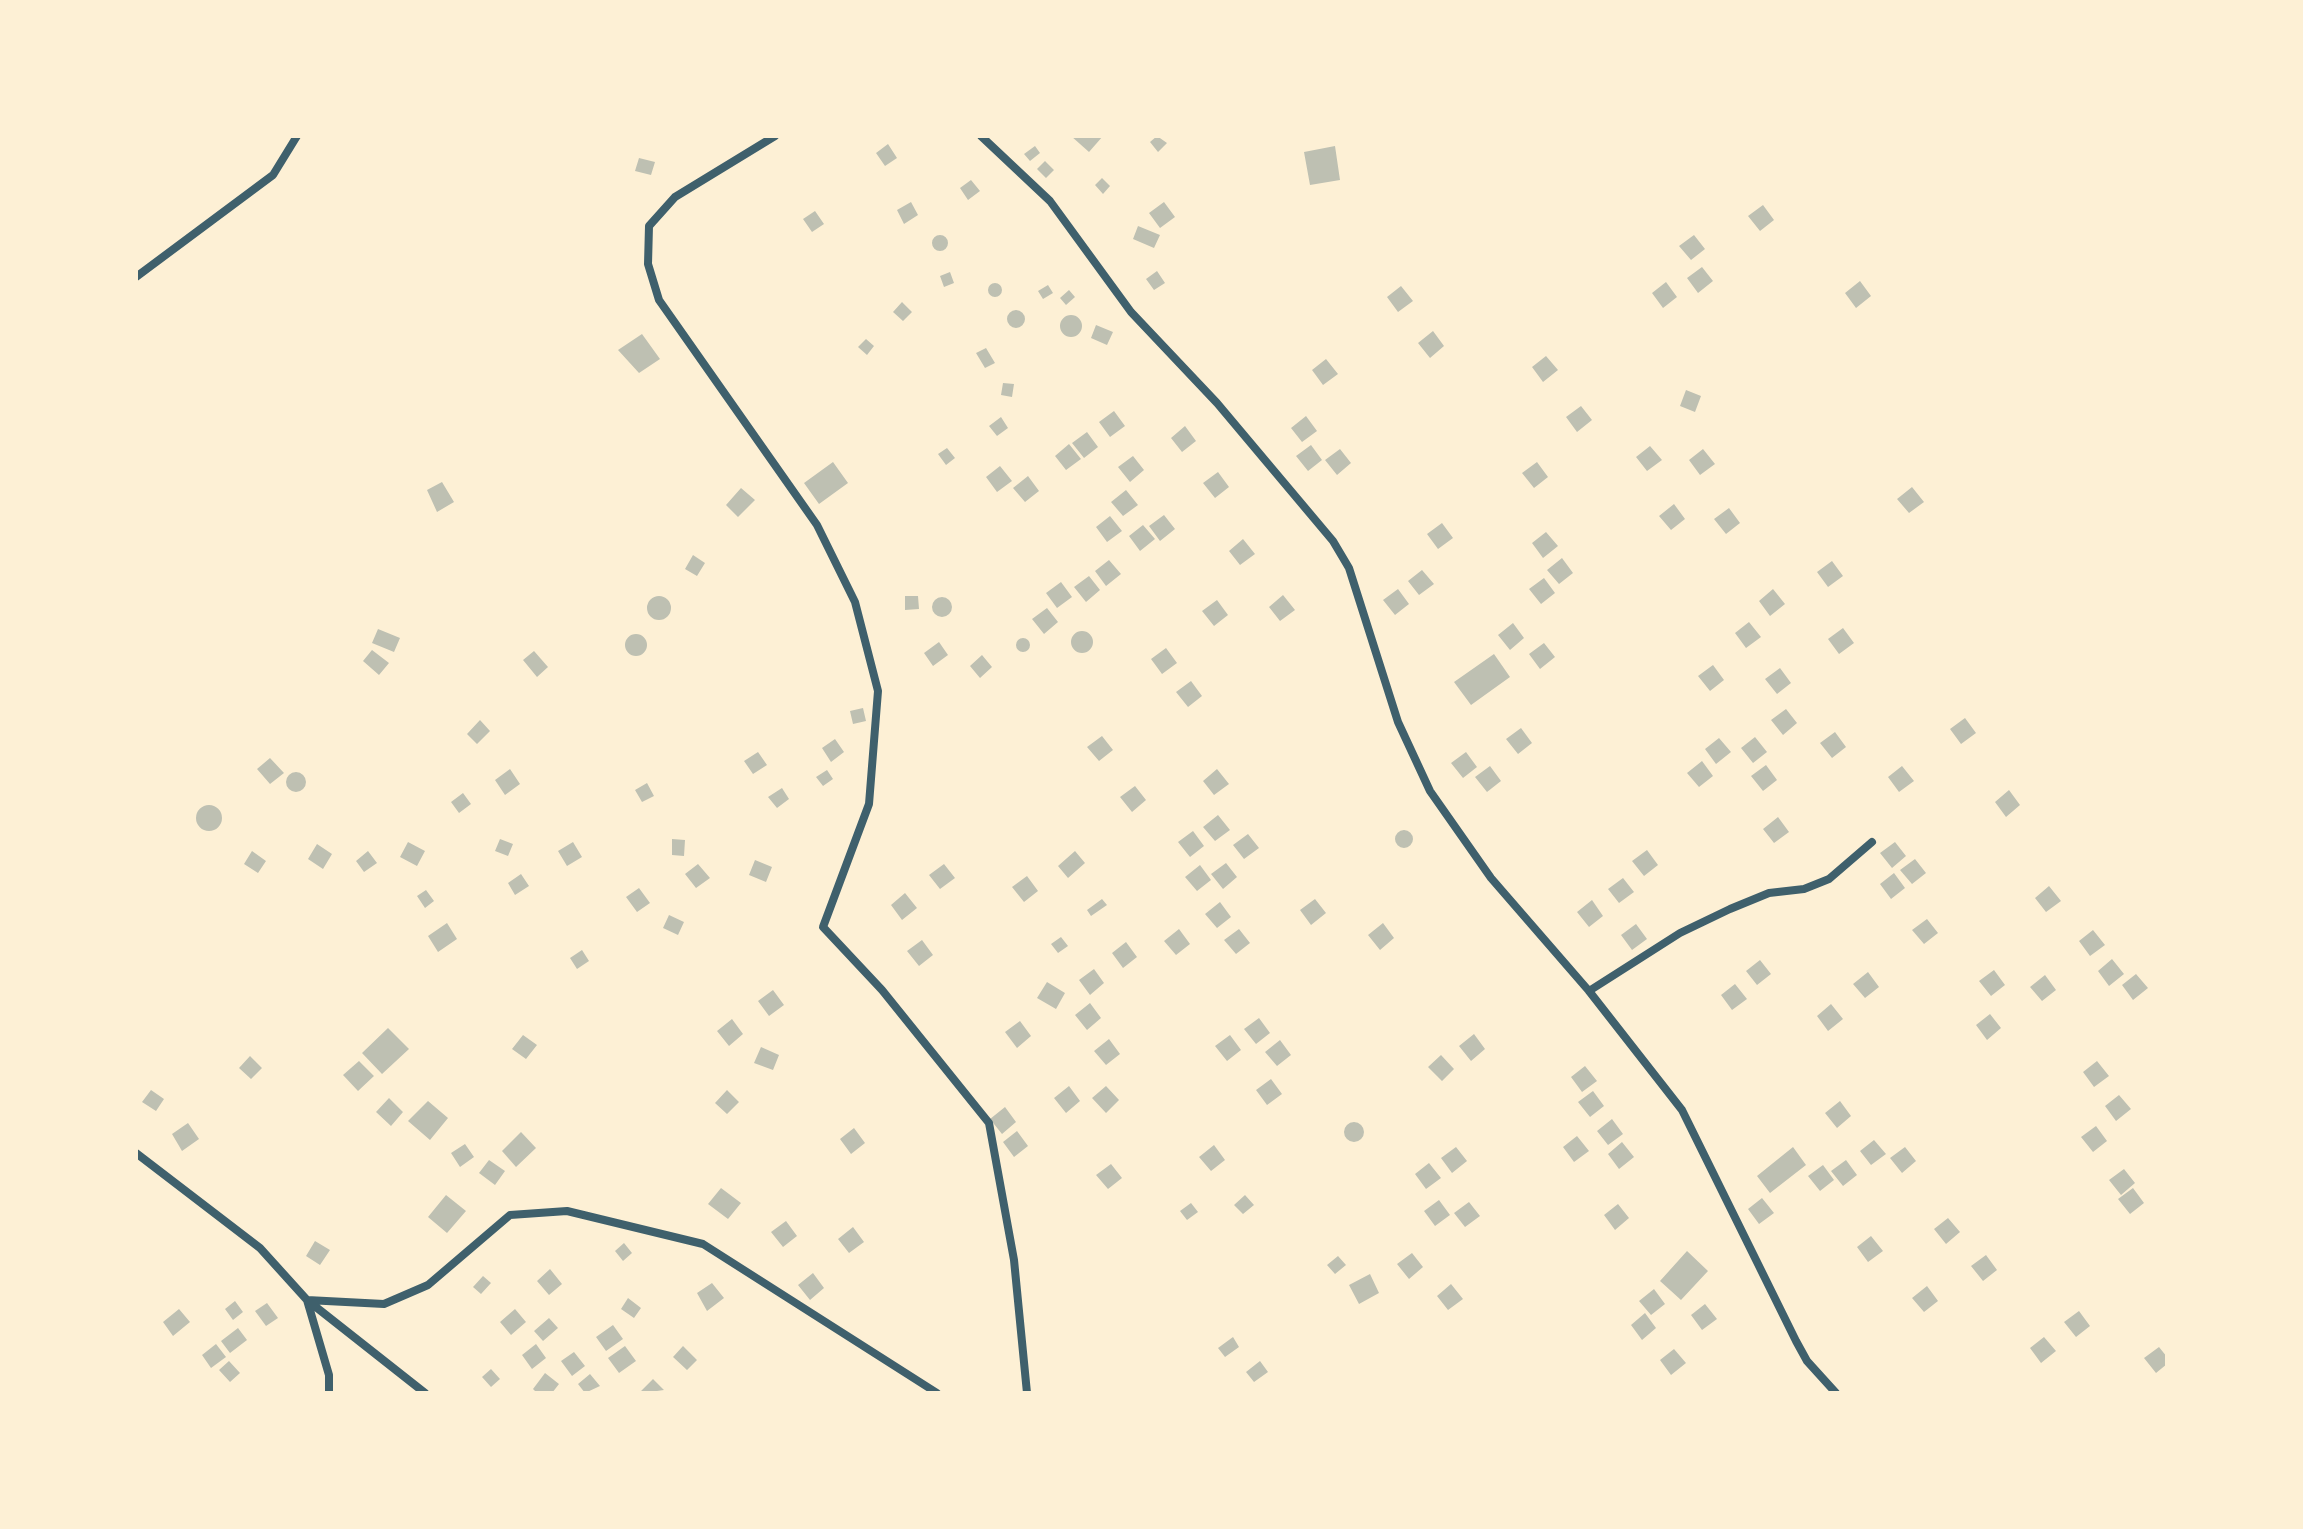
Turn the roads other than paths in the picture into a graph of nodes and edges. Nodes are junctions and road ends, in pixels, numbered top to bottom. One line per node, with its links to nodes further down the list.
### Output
1 (297, 136): 4 (street)
2 (775, 136): 12 (street)
3 (981, 136): 6 (street)
4 (136, 277)
5 (1872, 842): 6 (street)
6 (1589, 991): 13 (street)
7 (136, 1153): 8 (street)
8 (307, 1300): 9 (street); 10 (street); 11 (street)
9 (329, 1393)
10 (425, 1393)
11 (937, 1393)
12 (1027, 1393)
13 (1836, 1393)

